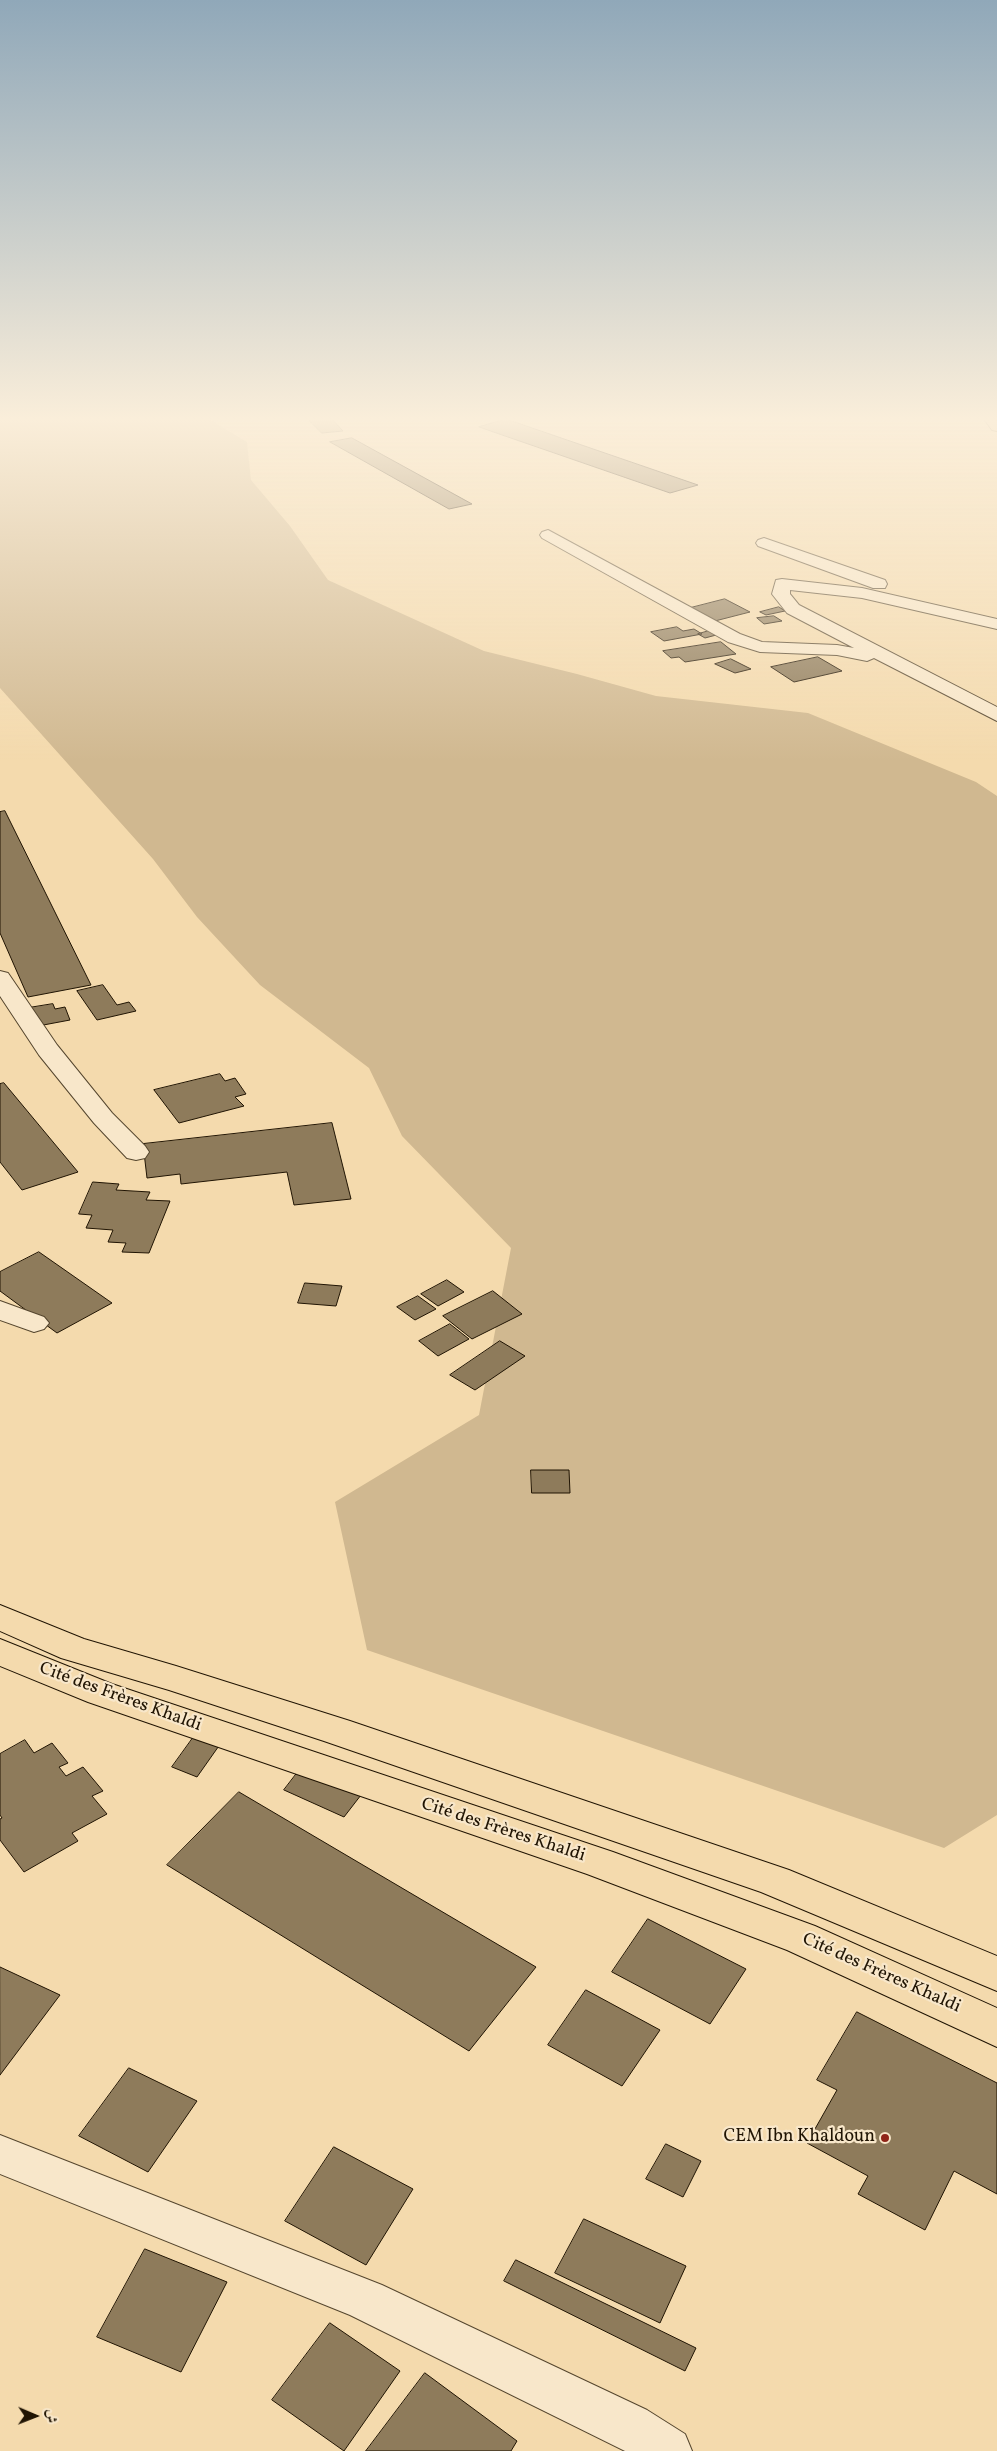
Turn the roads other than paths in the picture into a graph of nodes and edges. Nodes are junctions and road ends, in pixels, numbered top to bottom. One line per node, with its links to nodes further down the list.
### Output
1 (548, 534): 5 (street)
2 (764, 543): 3 (street)
3 (947, 613): 4 (street); 5 (street)
4 (997, 624)
5 (893, 661): 6 (street)
6 (997, 715)
7 (0, 978): 8 (street)
8 (136, 1152)
9 (0, 1310): 10 (street)
10 (34, 1323)
11 (0, 1617): 13 (main road, Cité des Frères Khaldi)
12 (0, 1652): 14 (main road, Cité des Frères Khaldi)
13 (997, 1974)
14 (997, 2029)
15 (0, 2154): 16 (street)
16 (668, 2451)

